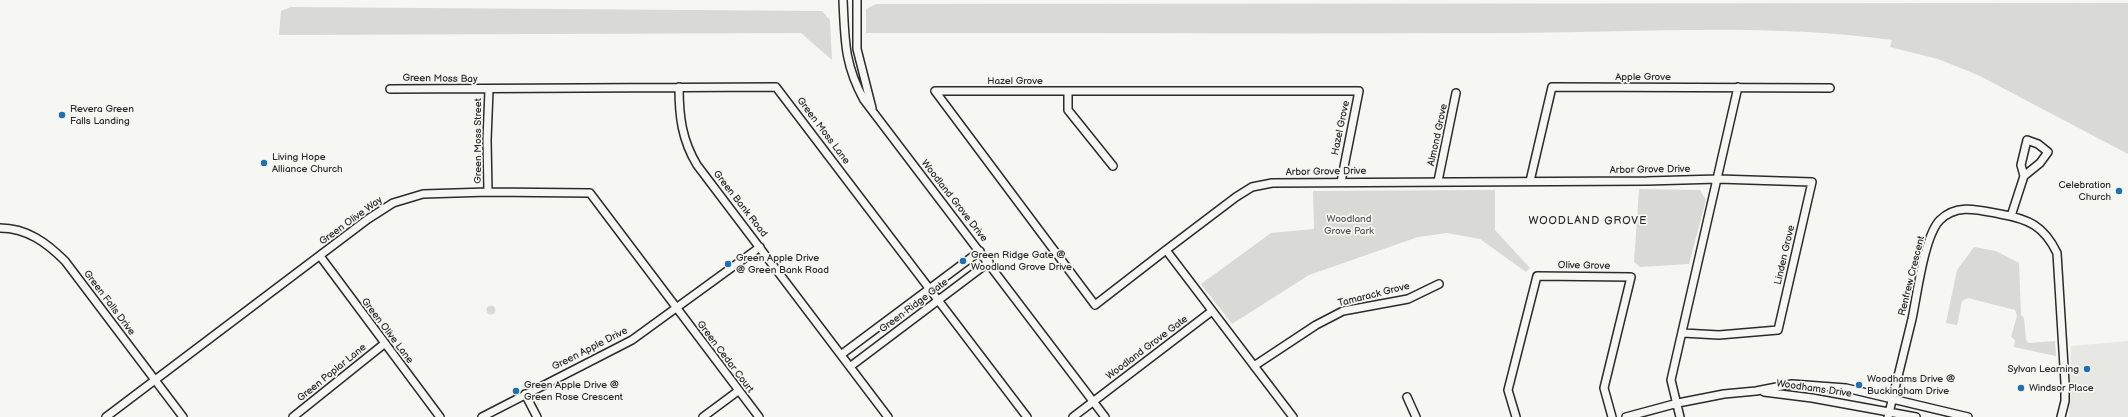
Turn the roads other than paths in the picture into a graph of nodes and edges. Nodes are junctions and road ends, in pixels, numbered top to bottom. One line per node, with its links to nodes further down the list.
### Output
1 (843, 0): 10 (street, Woodland Grove Drive)
2 (856, 0): 10 (street, Woodland Grove Drive)
3 (679, 87): 7 (street, Green Moss Lane); 20 (street, Green Bank Road); 26 (street, Green Moss Lane)
4 (1738, 87): 5 (street, Apple Grove); 13 (street); 15 (street, Apple Grove)
5 (1830, 88)
6 (390, 89): 7 (street, Green Moss Bay)
7 (489, 90): 17 (street, Green Moss Street)
8 (1068, 91): 11 (street); 16 (street, Hazel Grove); 21 (street, Hazel Grove)
9 (1456, 93): 14 (street, Almond Grove)
10 (873, 112): 22 (street, Woodland Grove Drive)
11 (1114, 166)
12 (2024, 176): 12 (street); 18 (street)
13 (1718, 179): 15 (street, Arbor Grove Drive); 30 (street); 30 (street, Linden Grove)
14 (1438, 181): 15 (street, Arbor Grove Drive); 16 (street, Arbor Grove Drive)
15 (1530, 181)
16 (1340, 182): 21 (street, Arbor Grove Drive)
17 (488, 192): 23 (street, Green Olive Way); 28 (street, Green Olive Way)
18 (2011, 216): 40 (street, Renfrew Crescent); 64 (street, Renfrew Crescent)
19 (0, 228): 35 (street, Green Falls Drive)
20 (760, 247): 28 (street, Green Apple Drive); 32 (street, Green Bank Road)
21 (1166, 250): 29 (street)
22 (980, 251): 24 (street, Woodland Grove Drive); 26 (street, Green Ridge Gate)
23 (320, 256): 31 (street, Green Olive Lane); 35 (street, Green Olive Way)
24 (989, 262): 27 (street, Green Ridge Gate); 41 (street, Woodland Grove Drive)
25 (1439, 284): 34 (street, Tamarack Grove)
26 (929, 288): 27 (street, Green Moss Lane); 32 (street, Green Ridge Gate)
27 (938, 300): 33 (street, Green Ridge Gate); 53 (street, Green Moss Lane)
28 (676, 308): 36 (street, Green Cedar Court); 38 (street, Green Apple Drive)
29 (1212, 311): 34 (street); 41 (street, Woodland Grove Gate)
30 (1683, 333): 42 (street)
31 (384, 344): 46 (street, Green Poplar Lane); 47 (street, Green Olive Lane)
32 (842, 354): 33 (street, Green Bank Road)
33 (851, 366): 52 (street, Green Bank Road)
34 (1254, 366): 56 (street)
35 (155, 380): 44 (street, Green Olive Way); 45 (street, Green Falls Drive)
36 (738, 391): 50 (street); 51 (street, Green Cedar Court)
37 (1756, 392): 40 (street, Woodhams Drive); 42 (street, Woodhams Drive); 43 (street, Woodhams Drive)
38 (525, 394): 48 (street, Green Apple Drive); 49 (street)
39 (1406, 397): 57 (street)
40 (1893, 399): 43 (street, Renfrew Crescent); 63 (street, Woodhams Drive)
41 (1093, 402): 54 (street, Woodland Grove Gate); 55 (street, Woodland Grove Drive)
42 (1678, 403): 60 (street, Woodhams Drive); 61 (street)
43 (1889, 414): 62 (street, Woodhams Drive)
44 (106, 417)
45 (183, 417)
46 (293, 417)
47 (440, 417)
48 (482, 417)
49 (537, 417)
50 (703, 417)
51 (759, 417)
52 (888, 417)
53 (1027, 417)
54 (1073, 417)
55 (1105, 417)
56 (1293, 417)
57 (1416, 417)
58 (1516, 417): 59 (street, Olive Grove)
59 (1612, 417)
60 (1626, 417)
61 (1680, 417)
62 (1916, 417)
63 (1968, 417)
64 (2061, 417)

